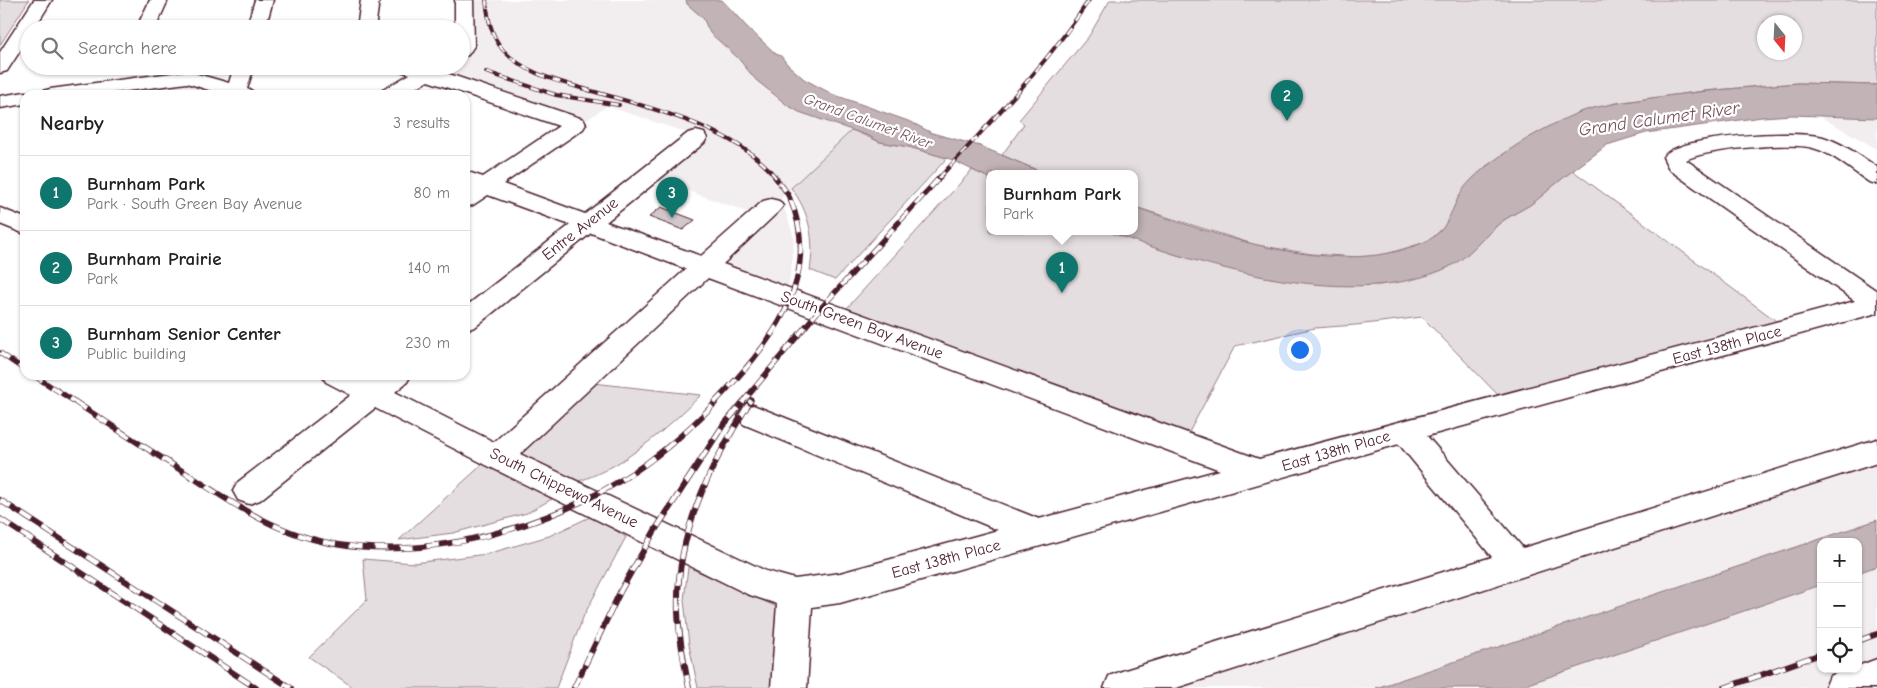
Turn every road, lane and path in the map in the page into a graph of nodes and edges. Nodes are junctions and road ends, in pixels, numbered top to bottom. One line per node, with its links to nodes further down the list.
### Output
1 (43, 0): 6 (street)
2 (159, 0): 7 (street)
3 (264, 0): 8 (street)
4 (370, 0): 9 (street)
5 (464, 0): 10 (street)
6 (30, 20)
7 (150, 20)
8 (258, 20)
9 (367, 20)
10 (464, 20)
11 (20, 35): 12 (street)
12 (0, 66)
13 (124, 75): 17 (street)
14 (243, 75): 19 (street)
15 (423, 75): 20 (street)
16 (445, 75): 25 (street)
17 (116, 90): 18 (street)
18 (230, 90)
19 (240, 90)
20 (397, 90)
21 (20, 99): 22 (street)
22 (0, 102)
23 (696, 138): 28 (street, Entre Avenue)
24 (1877, 177): 31 (street)
25 (472, 188): 28 (street, South Green Bay Avenue)
26 (771, 206): 30 (street)
27 (0, 215): 29 (street)
28 (588, 223): 30 (street, South Green Bay Avenue); 32 (street, Entre Avenue)
29 (20, 225)
30 (704, 267): 38 (street); 39 (street, South Green Bay Avenue)
31 (1877, 304): 36 (street, East 138th Place)
32 (470, 317)
33 (364, 380): 34 (street, South Chippewa Avenue)
34 (386, 384): 38 (street, South Chippewa Avenue); 40 (street)
35 (753, 416): 41 (street)
36 (1405, 431): 39 (street, East 138th Place); 42 (street)
37 (1877, 451): 42 (street)
38 (497, 457): 43 (street, South Chippewa Avenue)
39 (1259, 472): 41 (street, East 138th Place)
40 (249, 491)
41 (1038, 533): 43 (street, East 138th Place)
42 (1517, 564): 46 (street)
43 (795, 594): 45 (street)
44 (1877, 676): 47 (street)
45 (789, 688)
46 (1122, 688)
47 (1843, 688)

